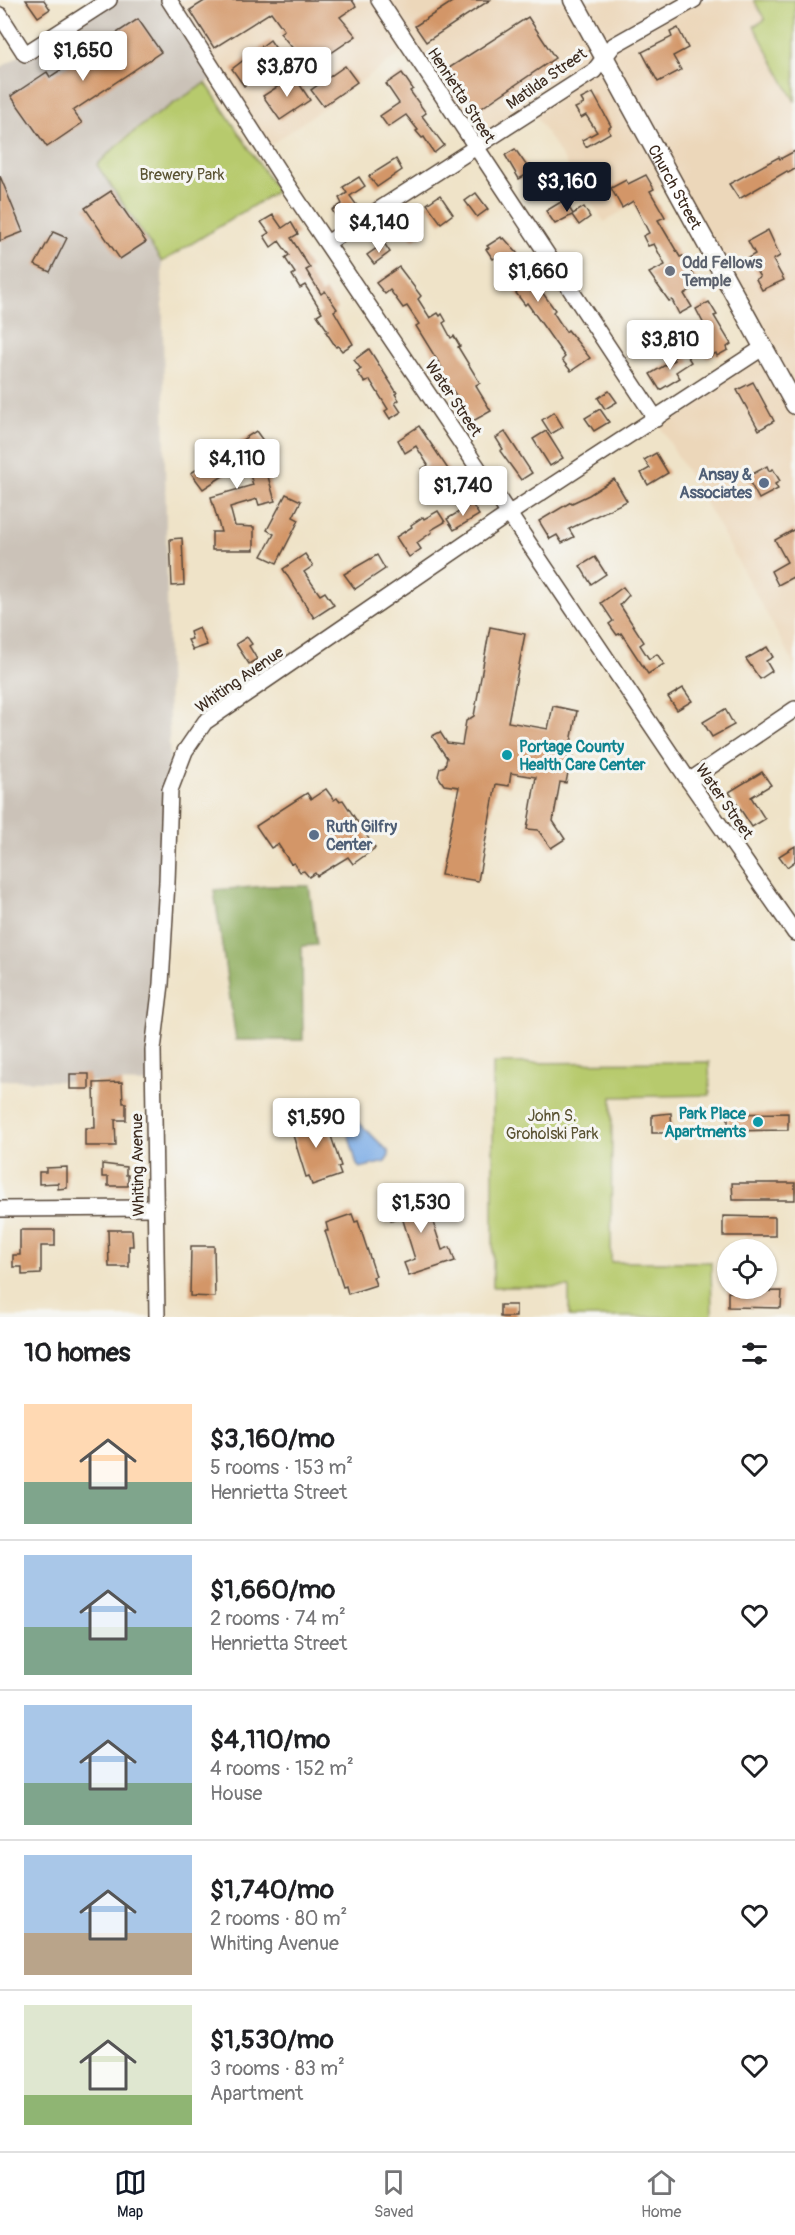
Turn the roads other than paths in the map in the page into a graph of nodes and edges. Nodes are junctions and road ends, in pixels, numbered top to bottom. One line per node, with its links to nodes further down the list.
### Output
1 (109, 0): 6 (street)
2 (169, 0): 9 (street, Water Street)
3 (379, 0): 8 (street, Henrietta Street)
4 (573, 0): 7 (main road, Church Street)
5 (694, 0): 7 (street, Matilda Street)
6 (0, 15)
7 (605, 57): 8 (street, Matilda Street); 10 (main road, Church Street)
8 (475, 149): 9 (street, Matilda Street); 12 (street, Henrietta Street)
9 (327, 243): 13 (street, Water Street)
10 (764, 347): 11 (main road, Church Street); 12 (street, Whiting Avenue)
11 (795, 405)
12 (656, 419): 13 (street, Whiting Avenue)
13 (510, 513): 15 (street, Water Street); 17 (street, Whiting Avenue)
14 (795, 709): 15 (street)
15 (689, 782): 16 (street, Water Street)
16 (795, 933)
17 (155, 1208): 18 (street); 19 (street, Whiting Avenue)
18 (0, 1209)
19 (157, 1317)

